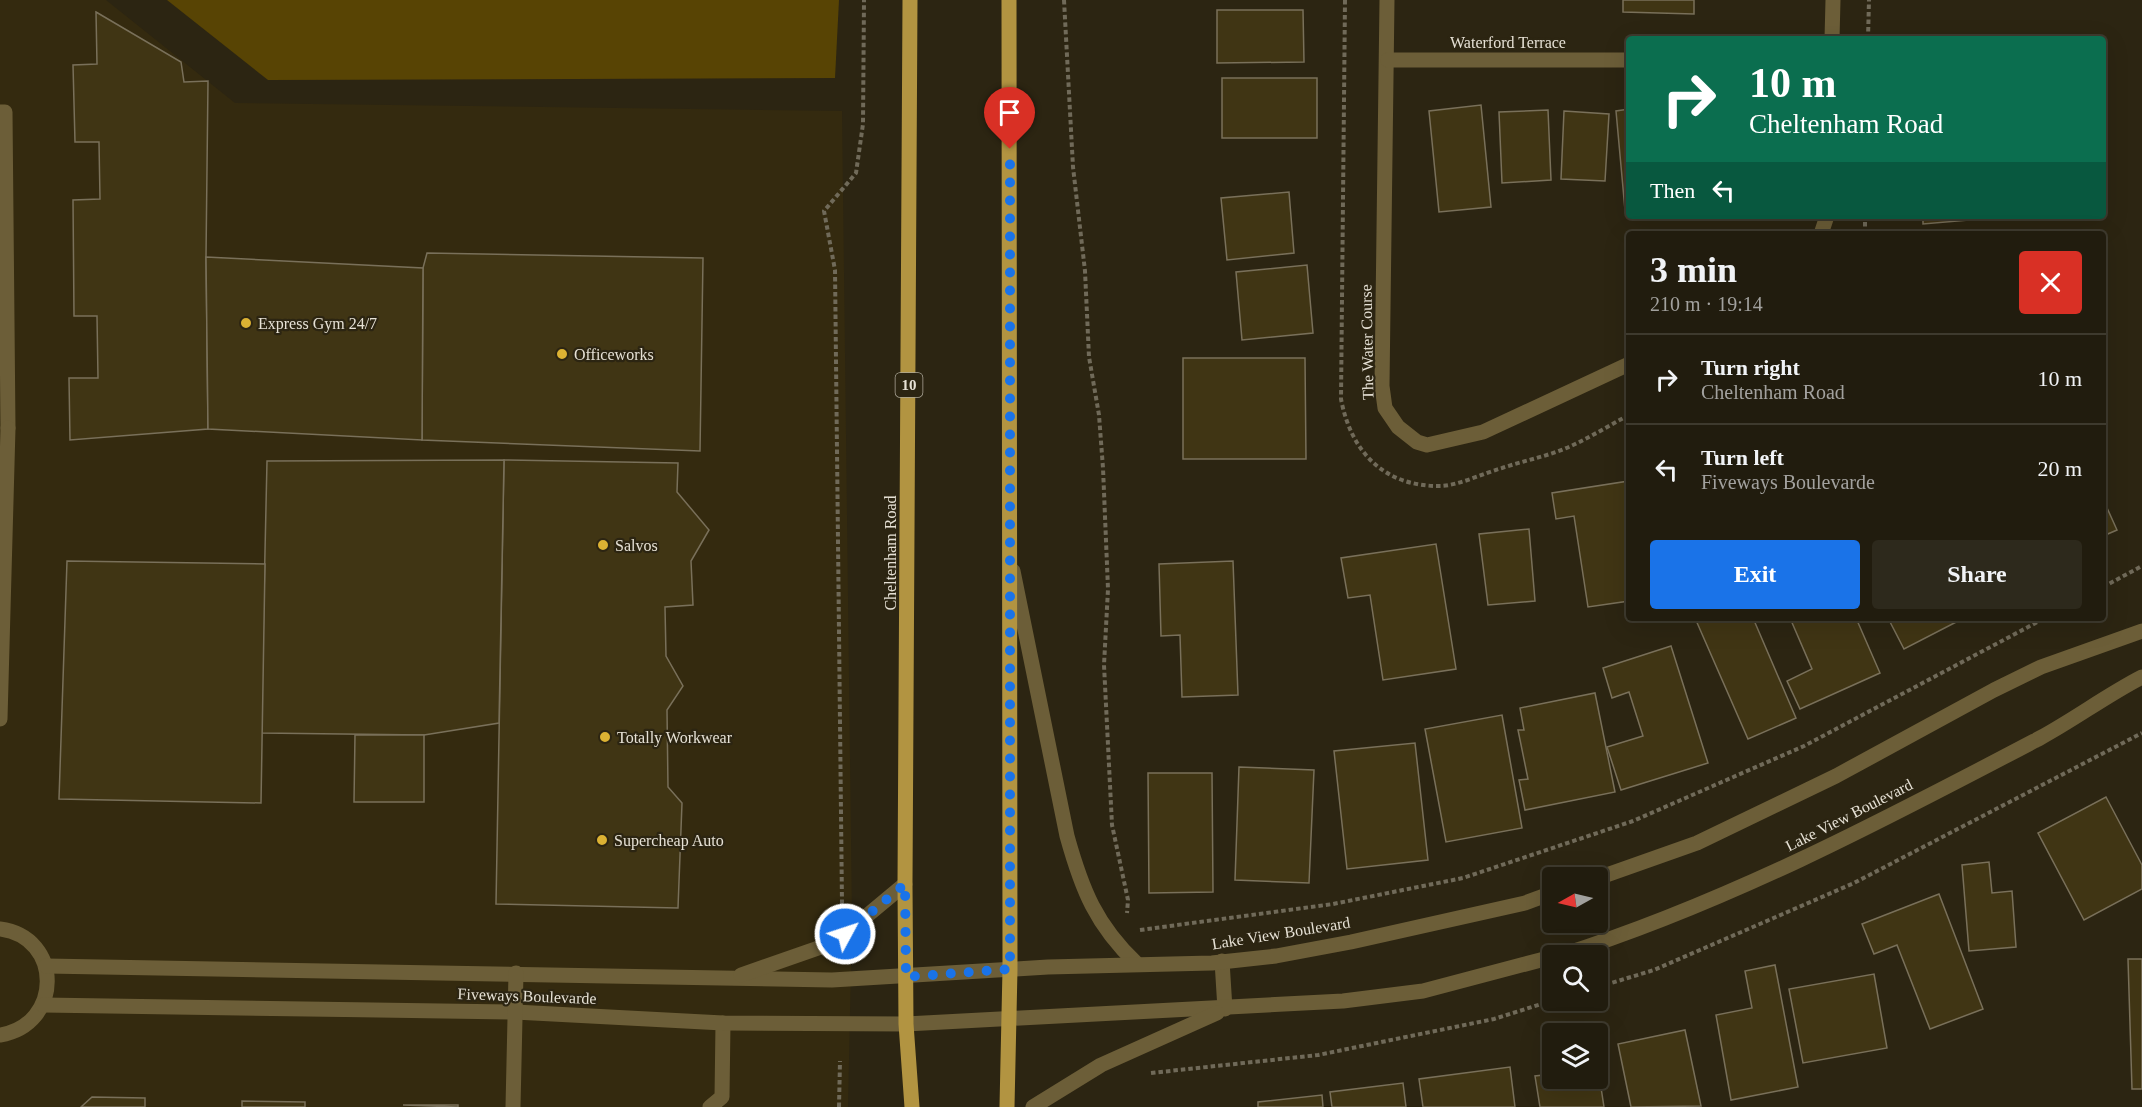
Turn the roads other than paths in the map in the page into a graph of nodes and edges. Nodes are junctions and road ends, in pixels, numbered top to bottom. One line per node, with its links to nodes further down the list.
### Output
1 (910, 0): 16 (main road, Cheltenham Road / 10)
2 (1009, 0): 11 (main road)
3 (1387, 0): 6 (street, The Water Course)
4 (1833, 0): 5 (street)
5 (1832, 36)
6 (1388, 60): 7 (street, Waterford Terrace); 10 (street, The Water Course)
7 (1626, 60)
8 (0, 112): 9 (street)
9 (3, 306): 14 (street)
10 (1626, 365)
11 (1010, 556): 22 (street); 24 (main road)
12 (2142, 632): 15 (street)
13 (2142, 677): 19 (street, Lake View Boulevard)
14 (0, 719)
15 (1608, 874)
16 (905, 884): 26 (main road, Cheltenham Road / 10); 27 (street)
17 (1542, 897): 21 (street, Lake View Boulevard)
18 (0, 929): 23 (street)
19 (1594, 945)
20 (1542, 960): 29 (street)
21 (1222, 961): 22 (street, Lake View Boulevard); 29 (street)
22 (1137, 964): 24 (street, Lake View Boulevard)
23 (46, 966): 25 (street, Fiveways Boulevarde); 28 (street)
24 (1010, 969): 26 (street, Fiveways Boulevarde); 31 (main road)
25 (516, 973): 27 (street, Fiveways Boulevarde); 30 (street)
26 (906, 977): 27 (street, Fiveways Boulevarde); 33 (main road, Cheltenham Road / 10)
27 (733, 978)
28 (43, 1005): 30 (street, Fiveways Boulevarde); 34 (street)
29 (1225, 1009): 31 (street); 39 (street)
30 (515, 1012): 32 (street, Fiveways Boulevarde); 35 (street)
31 (1009, 1019): 33 (street, Fiveways Boulevarde); 38 (main road)
32 (723, 1023): 33 (street, Fiveways Boulevarde); 36 (street)
33 (906, 1024): 37 (main road, Cheltenham Road / 10)
34 (0, 1035)
35 (513, 1107)
36 (710, 1107)
37 (912, 1107)
38 (1007, 1107)
39 (1033, 1107)

